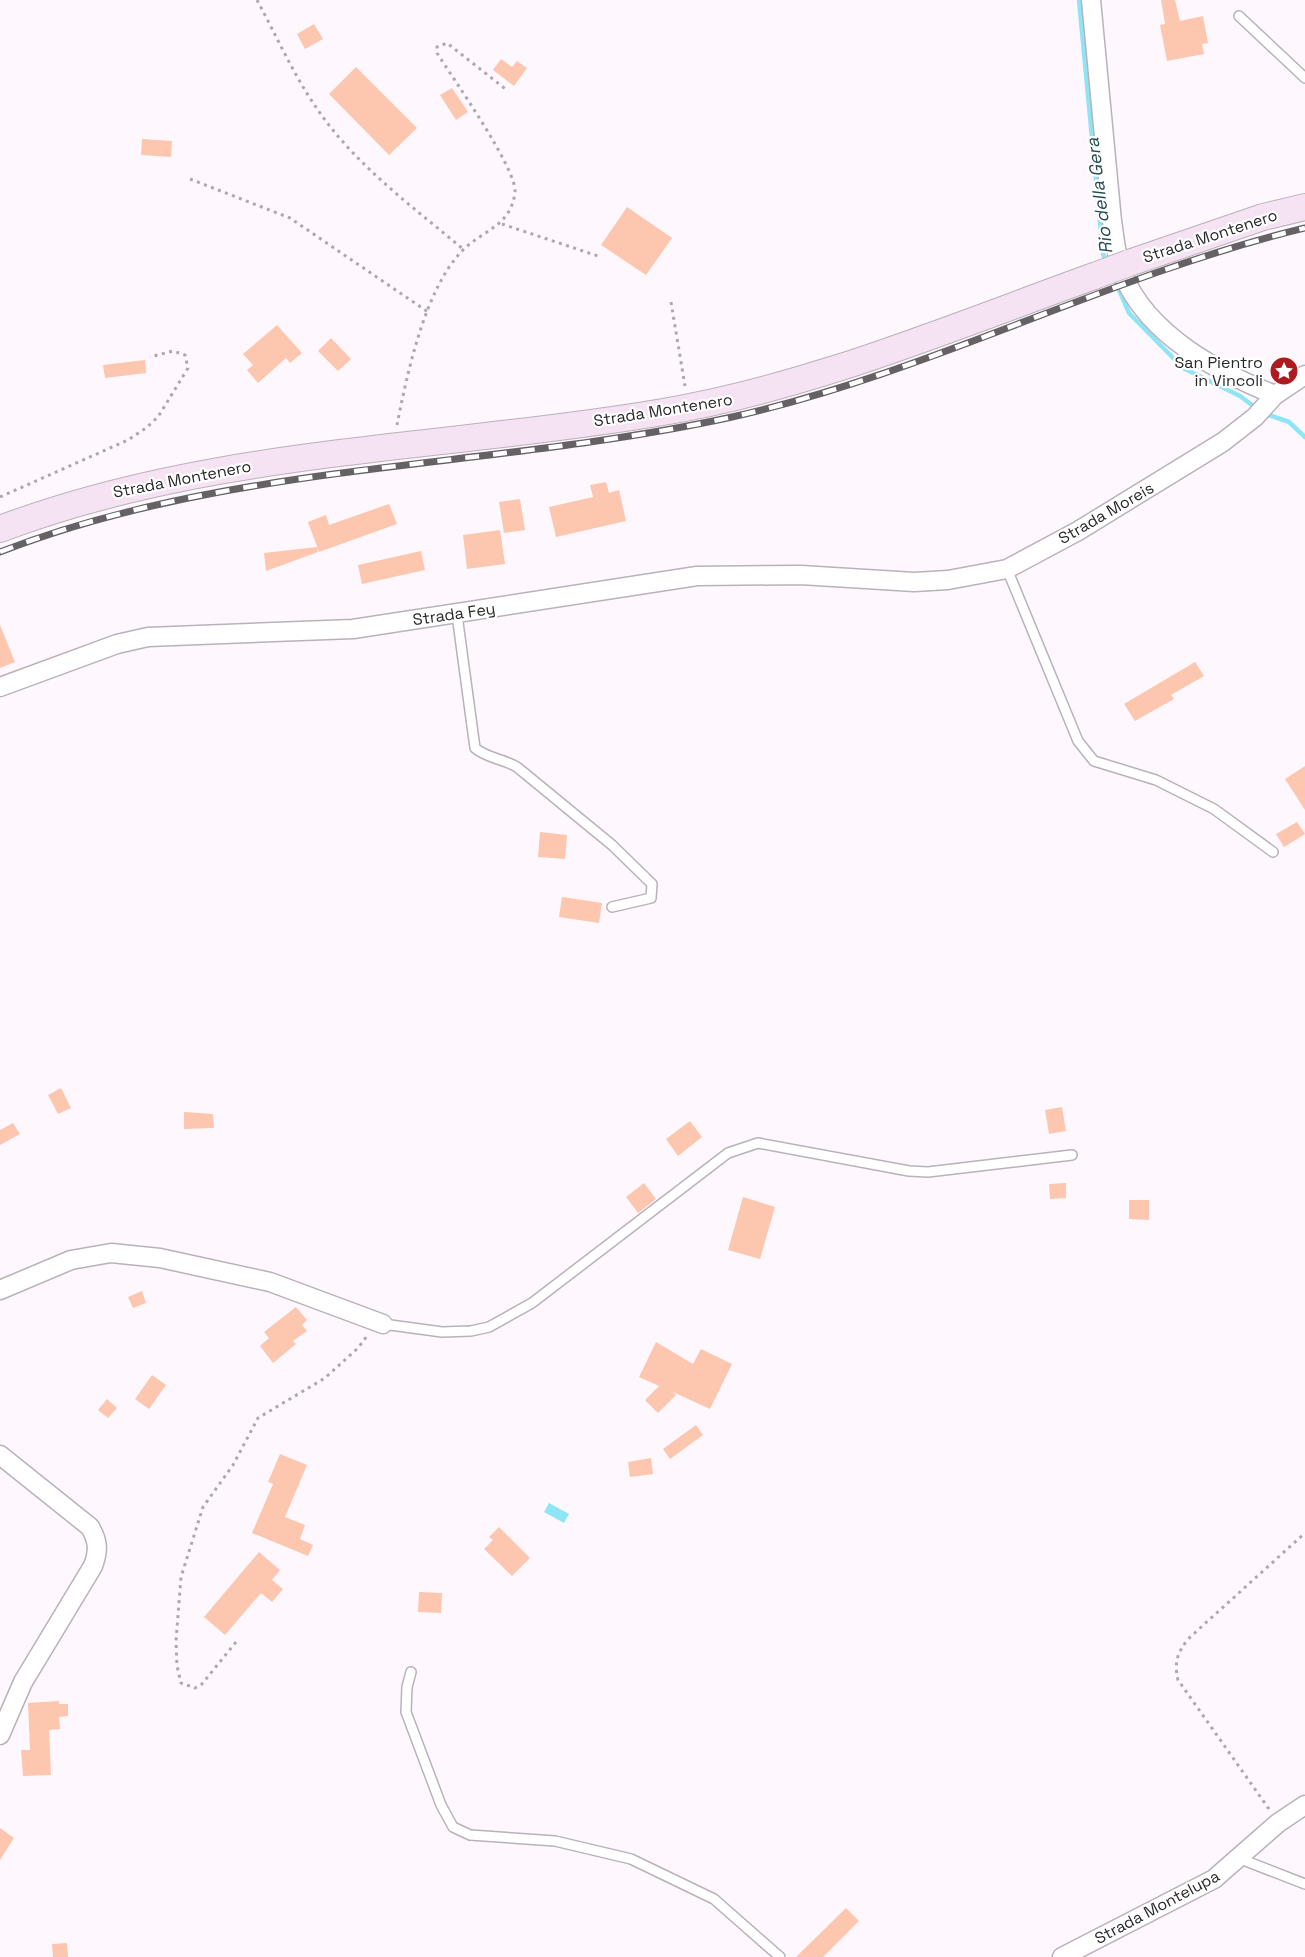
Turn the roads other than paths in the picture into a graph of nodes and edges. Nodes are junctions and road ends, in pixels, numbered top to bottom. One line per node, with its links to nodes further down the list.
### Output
1 (1091, 0): 6 (street)
2 (1239, 16): 3 (lane)
3 (1305, 78)
4 (1305, 207): 7 (main road, Strada Montenero, bridge)
5 (1305, 375): 6 (street, Strada Moreis)
6 (1265, 406): 8 (street, Strada Moreis)
7 (0, 529)
8 (1007, 569): 9 (street, Strada Moreis); 12 (lane)
9 (914, 582): 10 (street, Strada Fey)
10 (457, 615): 11 (street, Strada Fey); 13 (lane)
11 (0, 687)
12 (1273, 852)
13 (612, 907)
14 (1072, 1155): 16 (lane)
15 (0, 1290): 16 (street)
16 (380, 1323)
17 (0, 1455): 19 (street)
18 (411, 1672): 23 (lane)
19 (0, 1735)
20 (1305, 1805): 21 (street, Strada Montelupa)
21 (1238, 1858): 22 (lane); 24 (street, Strada Montelupa)
22 (1305, 1884)
23 (780, 1957)
24 (1062, 1957)

